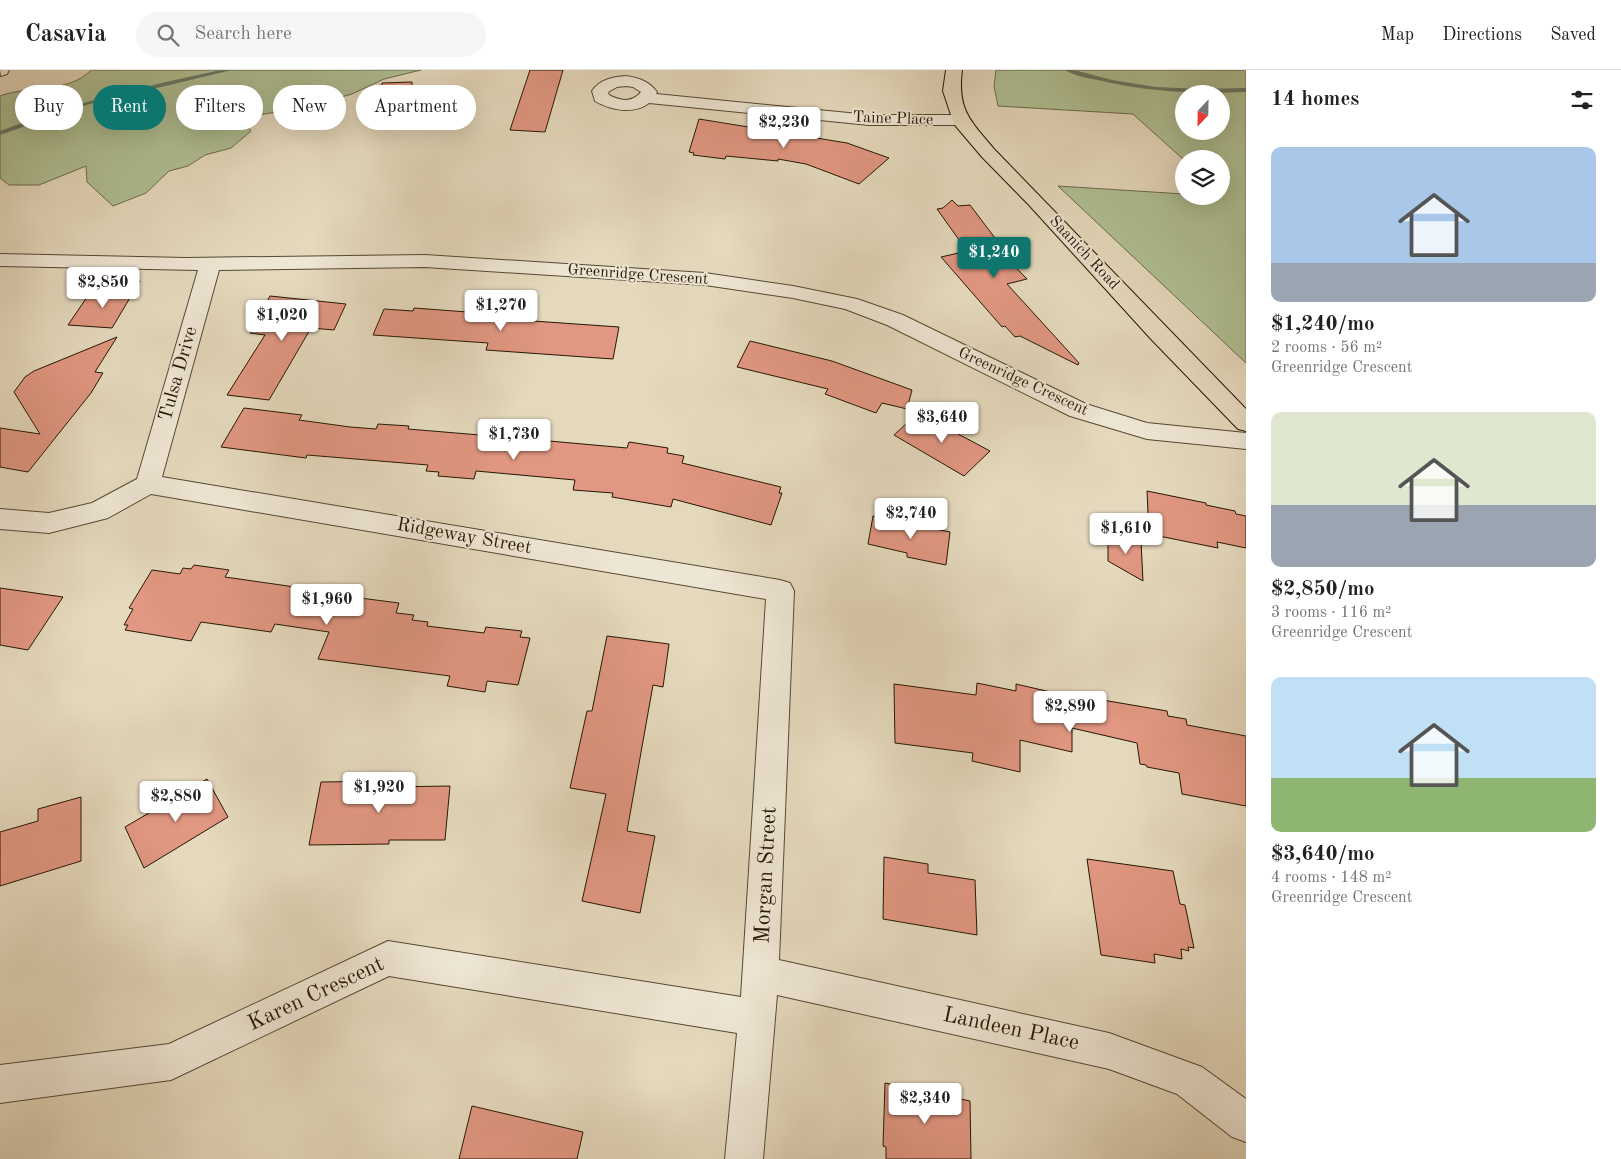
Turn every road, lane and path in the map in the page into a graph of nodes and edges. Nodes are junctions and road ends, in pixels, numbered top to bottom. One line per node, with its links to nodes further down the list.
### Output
1 (954, 70): 3 (main road, Saanich Road)
2 (647, 98): 3 (street, Taine Place)
3 (960, 120): 6 (main road, Saanich Road)
4 (0, 260): 5 (street, Greenridge Crescent)
5 (210, 264): 7 (street, Greenridge Crescent); 8 (street, Tulsa Drive)
6 (1246, 423)
7 (1246, 441)
8 (148, 484): 9 (street); 10 (street, Ridgeway Street)
9 (0, 519)
10 (780, 591): 11 (street, Morgan Street)
11 (761, 974): 12 (street, Morgan Street); 14 (street, Landeen Place)
12 (757, 1018): 13 (street, Karen Crescent); 15 (street, Morgan Street)
13 (0, 1084)
14 (1246, 1122)
15 (744, 1159)

